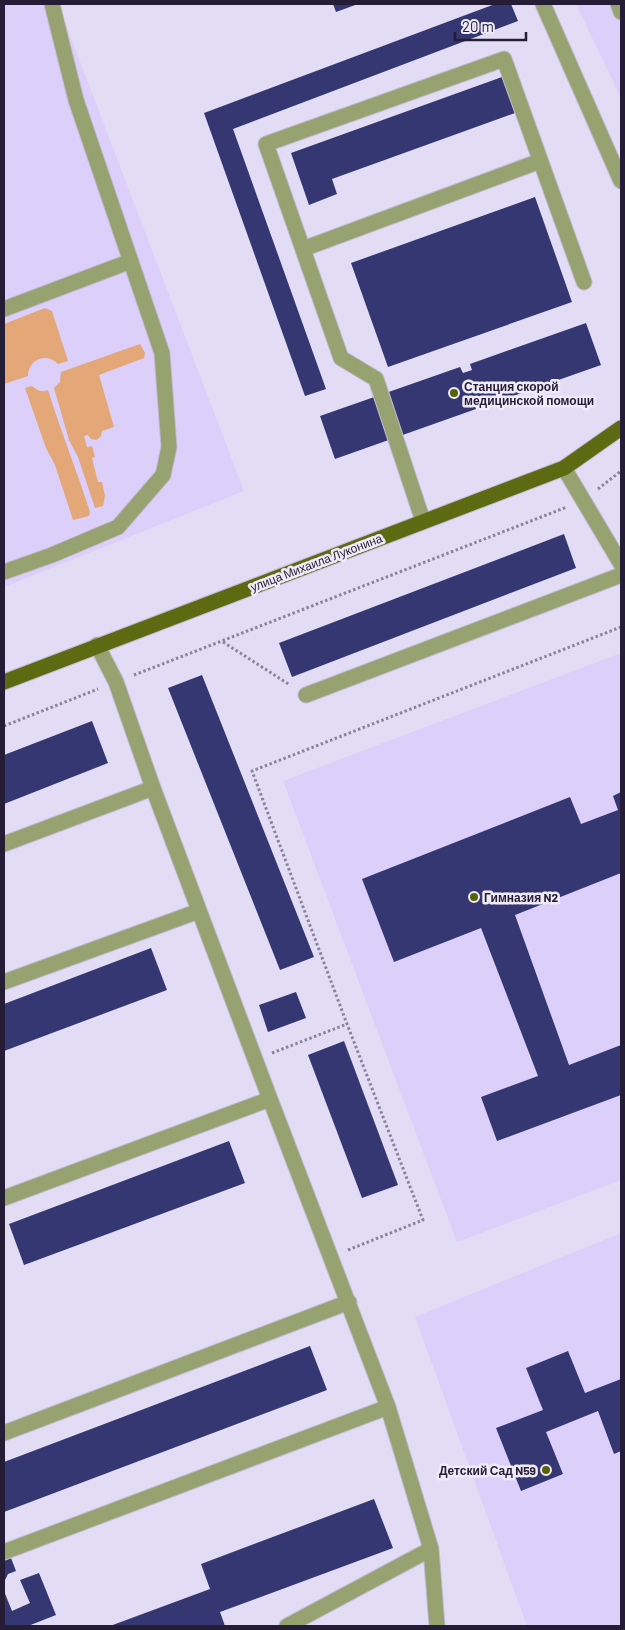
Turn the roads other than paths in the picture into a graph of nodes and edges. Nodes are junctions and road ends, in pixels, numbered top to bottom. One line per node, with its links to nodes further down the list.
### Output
1 (52, 4): 8 (street)
2 (543, 4): 6 (street)
3 (618, 4): 4 (street)
4 (621, 12)
5 (540, 161): 7 (street); 7 (street); 9 (street)
6 (621, 181)
7 (303, 249): 13 (street)
8 (131, 261): 10 (street); 15 (street)
9 (584, 282)
10 (4, 309)
11 (621, 428): 12 (main road, улица Михаила Луконина)
12 (564, 468): 13 (main road, улица Михаила Луконина); 14 (street)
13 (423, 521): 17 (main road, улица Михаила Луконина)
14 (621, 564)
15 (4, 572)
16 (621, 575): 19 (street)
17 (98, 645): 18 (main road, улица Михаила Луконина); 20 (street)
18 (4, 682)
19 (306, 695)
20 (153, 788): 21 (street); 22 (street)
21 (4, 844)
22 (199, 910): 23 (street); 24 (street)
23 (4, 982)
24 (270, 1100): 25 (street); 26 (street)
25 (4, 1198)
26 (349, 1302): 27 (street); 28 (street)
27 (388, 1407): 29 (street); 30 (street)
28 (4, 1433)
29 (431, 1549): 31 (street); 32 (street)
30 (4, 1552)
31 (287, 1626)
32 (437, 1626)

